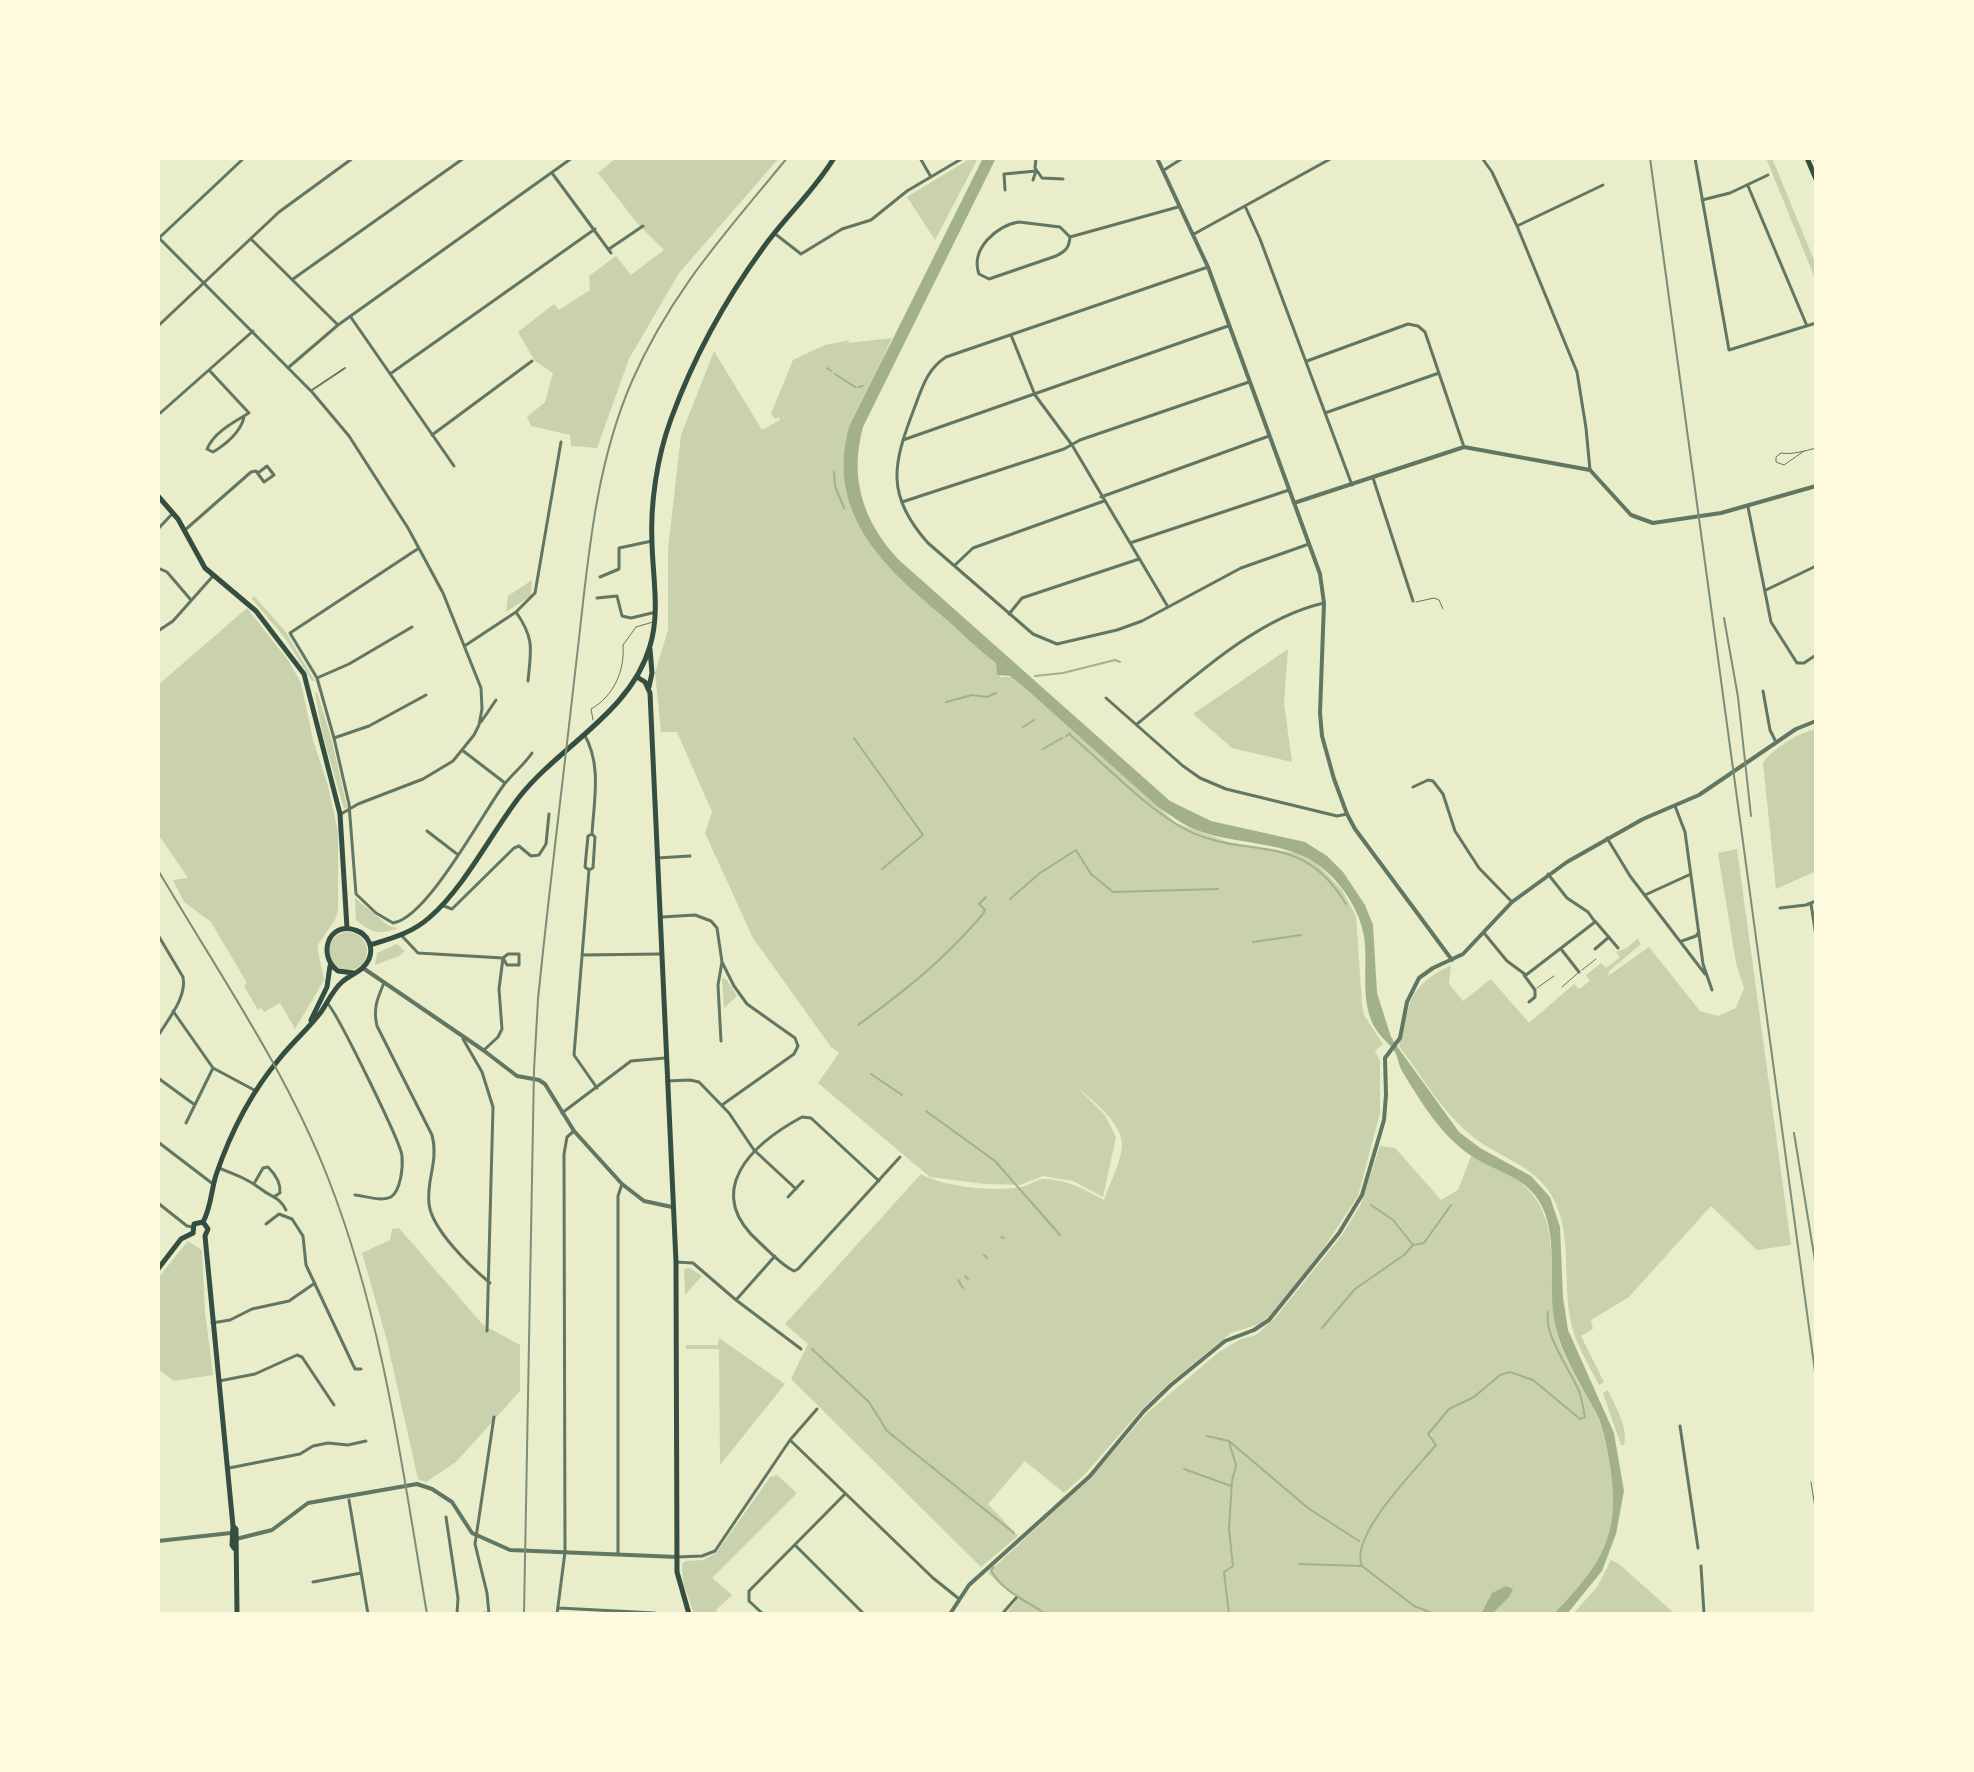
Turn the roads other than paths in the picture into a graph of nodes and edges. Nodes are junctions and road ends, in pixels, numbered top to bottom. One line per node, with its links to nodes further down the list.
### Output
1 (244, 158): 38 (street)
2 (353, 158): 39 (street)
3 (464, 158): 41 (street)
4 (572, 158): 15 (street)
5 (834, 158): 35 (main road)
6 (920, 158): 21 (street)
7 (963, 158): 21 (street)
8 (1036, 158): 17 (street)
9 (1157, 158): 16 (street)
10 (1183, 158): 16 (street)
11 (1332, 158): 31 (street)
12 (1482, 158): 33 (street)
13 (1695, 158): 29 (street)
14 (1807, 158): 24 (main road)
15 (566, 160): 18 (street)
16 (1164, 170): 30 (street)
17 (1036, 171): 22 (street); 25 (street); 28 (street)
18 (552, 173): 34 (street); 43 (street)
19 (1057, 173): 22 (street)
20 (1768, 175): 27 (street)
21 (931, 177): 35 (street)
22 (1057, 179): 23 (street)
23 (1063, 179)
24 (1816, 179)
25 (1033, 180)
26 (1603, 185): 33 (street)
27 (1748, 186): 29 (street); 48 (street)
28 (1005, 190)
29 (1702, 200): 48 (street)
30 (1181, 206): 36 (street); 37 (street)
31 (1245, 206): 36 (street); 52 (street)
32 (643, 226): 34 (street)
33 (1517, 226): 73 (street)
34 (595, 229): 57 (street)
35 (774, 233): 87 (main road)
36 (1194, 234): 40 (street)
37 (1070, 237): 37 (street)
38 (158, 238): 42 (street)
39 (251, 239): 41 (street); 42 (street)
40 (1208, 267): 47 (street); 50 (street)
41 (293, 279): 45 (street)
42 (205, 285): 46 (street); 49 (street)
43 (350, 316): 45 (street); 57 (street)
44 (1816, 323): 48 (street)
45 (338, 325): 53 (street)
46 (158, 326)
47 (1228, 326): 58 (street); 60 (street)
48 (1807, 326)
49 (253, 331): 53 (street); 55 (street)
50 (1011, 335): 60 (street); 66 (street)
51 (532, 361): 64 (street)
52 (1306, 361): 56 (street); 61 (street)
53 (289, 368): 59 (street)
54 (345, 368): 59 (street)
55 (209, 370): 62 (street); 63 (street)
56 (1440, 373): 61 (street); 69 (street)
57 (390, 374): 64 (street)
58 (1249, 382): 65 (street); 68 (street)
59 (312, 391): 90 (street)
60 (1035, 395): 66 (street); 68 (street)
61 (1325, 413): 76 (street)
62 (158, 415)
63 (244, 417): 63 (street)
64 (432, 435): 72 (street)
65 (1269, 436): 78 (street); 80 (street)
66 (903, 440): 81 (street)
67 (561, 442): 104 (street)
68 (1072, 445): 80 (street); 81 (street)
69 (1464, 447): 73 (street); 75 (street)
70 (1816, 448): 71 (lane)
71 (1804, 451): 71 (lane)
72 (454, 466)
73 (1590, 470): 83 (street)
74 (258, 473): 86 (street)
75 (1373, 478): 76 (street); 100 (street)
76 (1352, 485): 82 (street)
77 (1816, 486): 83 (street)
78 (1289, 490): 82 (street); 88 (street)
79 (158, 496): 84 (main road)
80 (1102, 499): 88 (street); 92 (street)
81 (901, 502): 92 (street)
82 (1294, 503): 89 (street)
83 (1748, 505): 97 (street)
84 (173, 512): 85 (street); 86 (main road)
85 (158, 529)
86 (185, 530): 95 (main road)
87 (652, 541): 96 (street); 105 (main road)
88 (1130, 543): 91 (street)
89 (1309, 544): 101 (street); 102 (street)
90 (419, 548): 110 (street); 114 (street)
91 (1139, 559): 102 (street); 106 (street)
92 (955, 565): 106 (street)
93 (1816, 566): 97 (street)
94 (158, 568): 99 (street)
95 (213, 576): 99 (street); 134 (main road)
96 (600, 577)
97 (1766, 590): 112 (street)
98 (597, 598): 105 (street)
99 (191, 600): 109 (street)
100 (1413, 601): 103 (lane)
101 (1324, 603): 123 (street); 136 (street)
102 (1168, 607): 106 (street)
103 (1443, 609)
104 (516, 612): 110 (street); 115 (street)
105 (656, 612): 107 (main road)
106 (1009, 614)
107 (656, 621): 111 (main road); 122 (lane)
108 (412, 627): 114 (street)
109 (158, 631)
110 (466, 645): 124 (street)
111 (649, 648): 113 (main road); 116 (main road)
112 (1816, 655)
113 (637, 677): 116 (main road); 122 (main road)
114 (317, 678): 126 (street)
115 (528, 681)
116 (649, 688): 141 (main road)
117 (1763, 691): 127 (street)
118 (426, 695): 126 (street)
119 (1106, 698): 123 (street)
120 (496, 700): 124 (street)
121 (1816, 721): 127 (street)
122 (595, 724): 125 (main road)
123 (1137, 724): 136 (street)
124 (479, 725): 128 (street)
125 (583, 735): 147 (main road); 164 (street)
126 (334, 738): 133 (street)
127 (1776, 742): 132 (street)
128 (462, 750): 130 (street); 133 (street)
129 (532, 753): 130 (street)
130 (505, 783): 139 (street)
131 (1413, 787): 145 (street)
132 (1675, 806): 138 (street); 143 (street)
133 (349, 810): 134 (street); 139 (street)
134 (340, 814): 151 (main road)
135 (549, 814): 147 (street)
136 (1347, 814): 166 (street)
137 (427, 831): 139 (street)
138 (1607, 838): 142 (street); 144 (street)
139 (457, 854)
140 (690, 856): 141 (street)
141 (657, 858): 149 (main road)
142 (1548, 874): 145 (street); 150 (street)
143 (1691, 874): 144 (street); 152 (street)
144 (1645, 895): 158 (street)
145 (1512, 902): 153 (street)
146 (1814, 902): 148 (street); 156 (street)
147 (441, 905): 155 (main road)
148 (1780, 908)
149 (660, 918): 163 (main road); 167 (street)
150 (1595, 921): 157 (street); 161 (street)
151 (347, 928): 159 (main road); 168 (main road)
152 (1699, 932): 158 (street); 158 (street)
153 (1484, 933): 166 (street); 172 (street)
154 (158, 935): 179 (street)
155 (402, 936): 159 (main road); 184 (street)
156 (1816, 936)
157 (1609, 937): 160 (street); 162 (street)
158 (1682, 941)
159 (370, 945): 169 (main road)
160 (1618, 948)
161 (1561, 949): 170 (street); 172 (street)
162 (1595, 949)
163 (661, 954): 164 (street); 185 (main road)
164 (582, 955): 189 (street)
165 (1596, 959): 170 (lane)
166 (1452, 960): 253 (street)
167 (722, 962): 183 (street); 192 (street)
168 (330, 965): 171 (main road); 180 (main road)
169 (363, 968): 171 (main road); 174 (street)
170 (1579, 972): 175 (lane)
171 (354, 973): 178 (main road)
172 (1524, 975): 176 (street)
173 (1554, 976): 176 (lane)
174 (384, 983): 181 (street); 220 (street)
175 (1562, 987)
176 (1535, 990): 177 (street)
177 (1529, 1002)
178 (327, 1003): 180 (main road); 206 (street)
179 (173, 1011): 182 (street); 186 (street)
180 (304, 1031): 190 (main road)
181 (462, 1035): 184 (street); 220 (street)
182 (158, 1036)
183 (721, 1041)
184 (483, 1050): 193 (street)
185 (665, 1058): 188 (main road); 189 (street)
186 (213, 1068): 190 (street); 191 (street)
187 (158, 1078): 191 (street)
188 (667, 1081): 192 (street); 210 (main road)
189 (597, 1088): 193 (street)
190 (256, 1091): 199 (main road)
191 (195, 1105): 194 (street)
192 (722, 1105): 197 (street)
193 (562, 1113): 195 (street)
194 (186, 1123)
195 (574, 1131): 204 (street); 247 (street)
196 (158, 1142): 203 (street)
197 (754, 1150): 201 (street); 205 (street); 216 (street)
198 (900, 1157): 201 (street)
199 (219, 1168): 202 (street); 203 (main road)
200 (803, 1181): 205 (street)
201 (879, 1181): 216 (street)
202 (255, 1182): 207 (street); 207 (street)
203 (213, 1184): 212 (main road)
204 (622, 1184): 210 (street); 248 (street)
205 (796, 1189): 208 (street)
206 (355, 1195)
207 (275, 1196): 211 (street)
208 (788, 1197)
209 (158, 1203): 214 (street)
210 (672, 1207): 217 (main road)
211 (286, 1210)
212 (203, 1222): 214 (main road); 215 (main road)
213 (266, 1224): 219 (street)
214 (193, 1230): 215 (main road); 218 (main road)
215 (205, 1236): 222 (main road)
216 (775, 1256): 221 (street)
217 (676, 1262): 221 (street); 249 (main road)
218 (158, 1269)
219 (316, 1282): 222 (street); 225 (street)
220 (490, 1283): 223 (street)
221 (736, 1300): 224 (street)
222 (212, 1323): 226 (main road)
223 (487, 1331)
224 (801, 1349)
225 (361, 1369)
226 (219, 1381): 227 (street); 233 (main road)
227 (334, 1405)
228 (817, 1409): 231 (street)
229 (494, 1417): 241 (street)
230 (1680, 1426): 246 (street)
231 (790, 1440): 235 (street); 249 (street)
232 (366, 1441): 233 (street)
233 (229, 1468): 239 (main road)
234 (1811, 1482): 237 (lane)
235 (845, 1494): 244 (street); 253 (street)
236 (349, 1500): 251 (street)
237 (1816, 1514)
238 (446, 1517): 259 (street)
239 (233, 1529): 240 (street); 242 (main road); 243 (street); 245 (main road)
240 (246, 1535): 241 (street); 242 (street)
241 (476, 1536): 247 (street); 261 (street)
242 (236, 1539): 245 (main road)
243 (158, 1541)
244 (795, 1545): 264 (street); 265 (street)
245 (234, 1548): 257 (main road)
246 (1698, 1548)
247 (565, 1552): 248 (street); 255 (street)
248 (618, 1554): 249 (street)
249 (677, 1557): 263 (main road)
250 (1701, 1566): 268 (street)
251 (361, 1573): 252 (street); 258 (street)
252 (313, 1582)
253 (958, 1598): 266 (street)
254 (1016, 1598): 267 (street)
255 (557, 1608): 256 (street); 262 (street)
256 (655, 1613)
257 (237, 1614)
258 (368, 1614)
259 (457, 1614)
260 (474, 1614): 261 (street)
261 (489, 1614)
262 (557, 1614)
263 (689, 1614)
264 (763, 1614)
265 (864, 1614)
266 (950, 1614)
267 (1002, 1614)
268 (1704, 1614)

